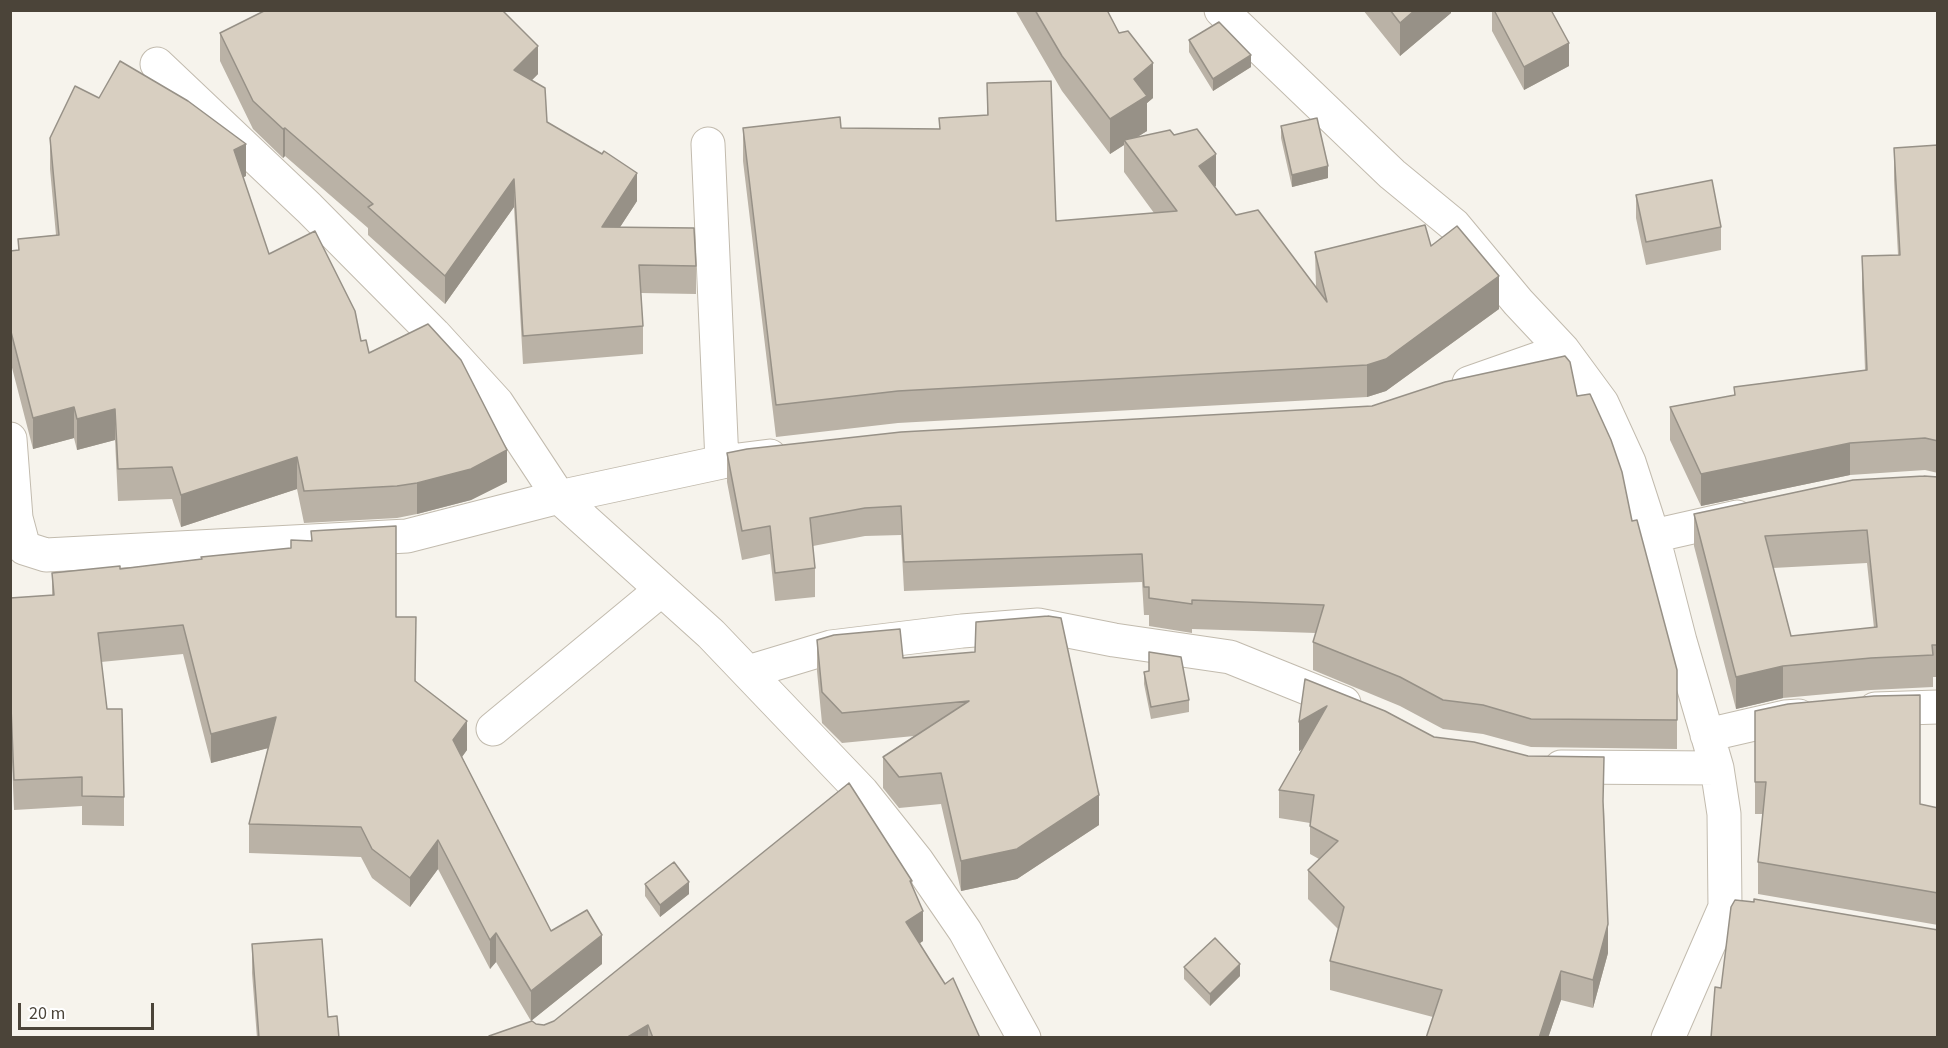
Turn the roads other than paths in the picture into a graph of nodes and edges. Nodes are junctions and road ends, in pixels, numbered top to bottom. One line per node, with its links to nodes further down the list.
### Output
1 (1221, 10): 4 (street)
2 (158, 64): 9 (street)
3 (708, 144): 8 (street)
4 (1563, 350): 5 (street); 11 (street)
5 (1439, 393)
6 (10, 439): 12 (street)
7 (805, 453): 8 (street)
8 (722, 462): 9 (street)
9 (559, 497): 12 (street); 13 (street)
10 (1770, 510): 11 (street)
11 (1653, 536): 18 (street)
12 (17, 553)
13 (661, 590): 14 (street); 17 (street)
14 (748, 672): 16 (street); 21 (street)
15 (1938, 707): 18 (street)
16 (1372, 714)
17 (493, 729)
18 (1707, 735): 20 (street)
19 (1528, 766): 20 (street)
20 (1717, 768): 22 (street)
21 (1024, 1038)
22 (1668, 1038)

